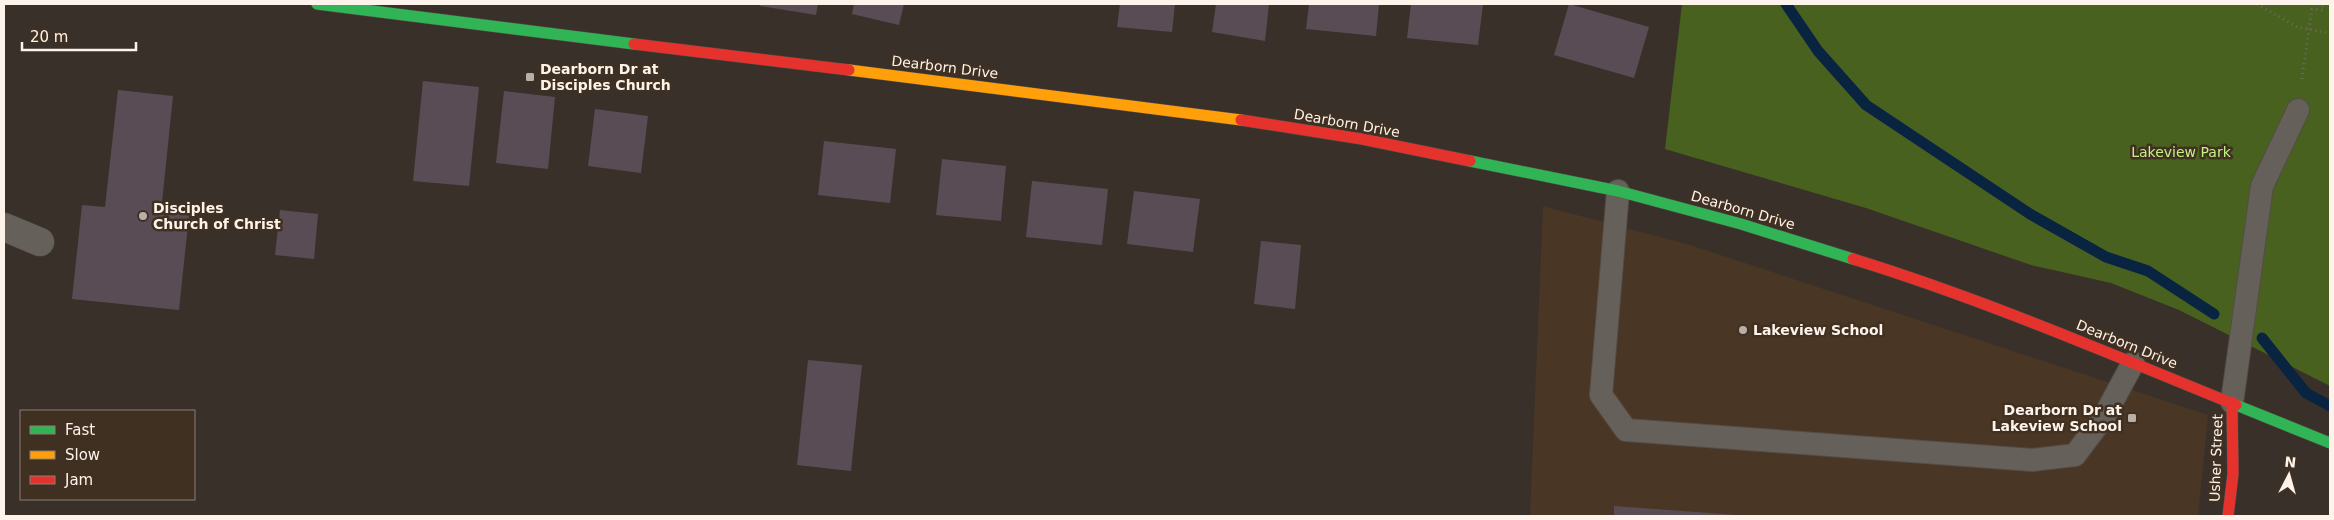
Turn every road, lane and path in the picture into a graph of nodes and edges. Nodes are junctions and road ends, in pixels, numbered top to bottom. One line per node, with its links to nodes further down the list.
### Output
1 (317, 4): 7 (street, Dearborn Drive)
2 (2257, 4): 4 (path)
3 (2322, 4): 4 (path)
4 (2308, 29): 5 (path); 6 (path)
5 (2330, 33)
6 (2298, 110): 11 (lane)
7 (1618, 191): 10 (street, Dearborn Drive); 10 (lane)
8 (4, 227): 9 (street)
9 (40, 242)
10 (2133, 363): 11 (street, Dearborn Drive)
11 (2232, 402): 12 (street, Dearborn Drive); 13 (street, Usher Street)
12 (2330, 443)
13 (2228, 516)

